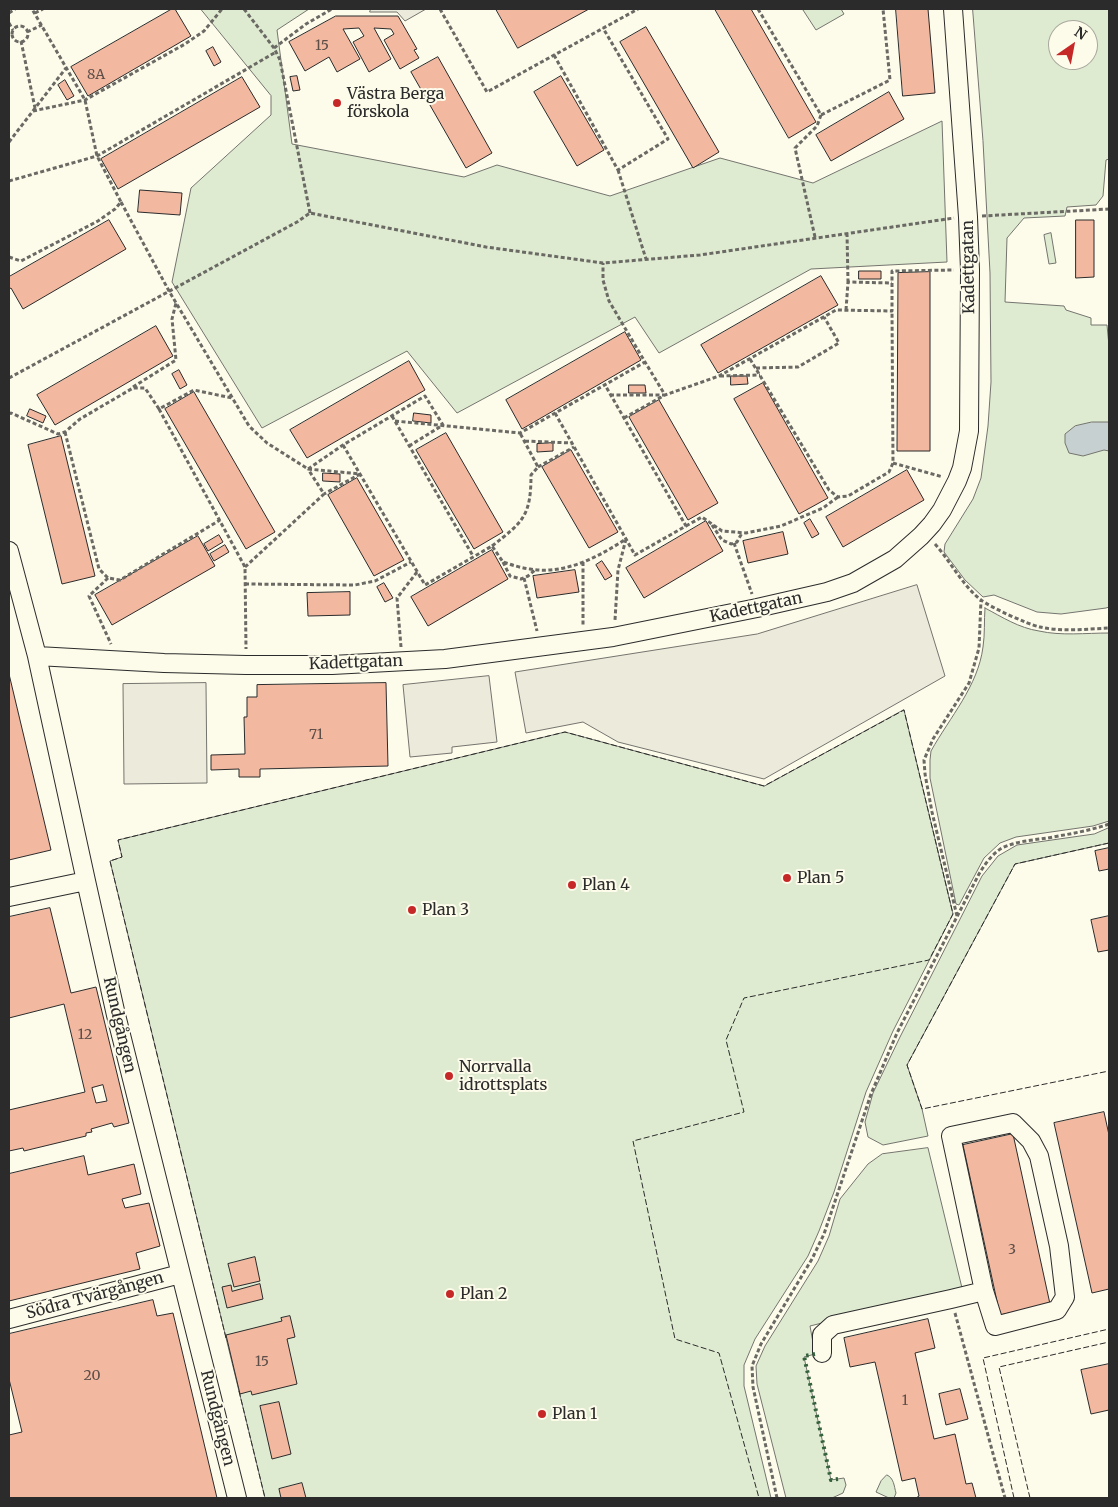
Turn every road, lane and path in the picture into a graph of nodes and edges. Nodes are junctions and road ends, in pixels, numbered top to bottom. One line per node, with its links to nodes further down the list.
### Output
1 (15, 9): 12 (path)
2 (32, 9): 13 (path)
3 (43, 9): 13 (path)
4 (222, 9): 24 (path)
5 (244, 9): 20 (path)
6 (332, 9): 20 (path)
7 (440, 9): 22 (path)
8 (638, 9): 16 (path)
9 (758, 9): 26 (path)
10 (883, 9): 26 (path)
11 (953, 9): 34 (street, Kadettgatan)
12 (9, 12)
13 (34, 14): 15 (path)
14 (9, 23): 17 (path)
15 (42, 26): 18 (path); 23 (path)
16 (603, 28): 22 (path); 29 (path)
17 (13, 30): 18 (path); 19 (path)
18 (28, 32): 19 (path)
19 (21, 41): 25 (path)
20 (274, 48): 21 (path)
21 (276, 52): 28 (path); 33 (path)
22 (554, 55): 29 (path)
23 (66, 68): 24 (path); 25 (path)
24 (85, 100): 25 (path); 28 (path)
25 (34, 109): 27 (path)
26 (821, 115): 36 (path)
27 (9, 142)
28 (97, 156): 30 (path); 31 (path)
29 (618, 170): 38 (path)
30 (9, 181)
31 (121, 202): 37 (path); 43 (path)
32 (1109, 210): 34 (path)
33 (310, 213): 39 (path); 43 (path)
34 (968, 217): 35 (path); 40 (street, Kadettgatan)
35 (847, 233): 36 (path); 41 (path)
36 (815, 238): 38 (path)
37 (9, 257)
38 (646, 259): 39 (path)
39 (603, 263): 49 (path)
40 (970, 270): 42 (path); 76 (street, Kadettgatan)
41 (848, 282): 42 (path); 45 (path)
42 (892, 283): 46 (path)
43 (169, 291): 44 (path); 53 (path)
44 (176, 302): 55 (path); 58 (path)
45 (846, 310): 46 (path); 47 (path)
46 (892, 311): 72 (path)
47 (824, 317): 48 (path); 50 (path)
48 (750, 359): 50 (path); 52 (path)
49 (645, 362): 54 (path); 57 (path)
50 (756, 368): 51 (path)
51 (760, 375): 52 (path); 78 (path)
52 (720, 376): 57 (path)
53 (9, 378)
54 (605, 385): 56 (path); 60 (path)
55 (133, 388): 59 (path); 66 (path)
56 (610, 395): 57 (path); 63 (path)
57 (665, 395): 63 (path)
58 (233, 398): 59 (path); 74 (path)
59 (159, 409): 79 (path)
60 (555, 413): 67 (path); 70 (path)
61 (9, 414): 66 (path)
62 (392, 416): 64 (path); 65 (path); 69 (path)
63 (624, 418): 81 (path)
64 (395, 421): 65 (path); 71 (path)
65 (443, 425): 67 (path); 71 (path)
66 (65, 432): 95 (path)
67 (520, 433): 68 (path)
68 (525, 441): 70 (path); 73 (path)
69 (343, 445): 74 (path); 75 (path)
70 (573, 445): 73 (path); 83 (path)
71 (409, 446): 88 (path)
72 (893, 463): 76 (path); 78 (path)
73 (538, 467): 86 (path)
74 (308, 469): 75 (path); 77 (path)
75 (360, 474): 77 (path); 89 (path)
76 (957, 481): 99 (street, Kadettgatan)
77 (324, 494): 92 (path)
78 (838, 497): 82 (path)
79 (220, 520): 92 (path); 95 (path)
80 (710, 523): 81 (path); 82 (path); 84 (path)
81 (686, 526): 83 (path)
82 (742, 533): 84 (path)
83 (626, 539): 91 (path); 101 (path)
84 (734, 543): 99 (path)
85 (934, 543): 98 (path)
86 (492, 546): 88 (path); 90 (path)
87 (9, 551): 104 (street, Rundgången)
88 (473, 556): 94 (path)
89 (411, 562): 94 (path); 97 (path)
90 (503, 562): 93 (path); 96 (path)
91 (583, 562): 93 (path); 102 (path)
92 (245, 567): 97 (path)
93 (535, 570): 96 (path)
94 (417, 572): 106 (path)
95 (108, 578): 105 (path)
96 (524, 578): 103 (path)
97 (245, 584): 107 (path)
98 (981, 600): 100 (path); 111 (path)
99 (757, 608): 101 (street, Kadettgatan)
100 (1109, 628)
101 (614, 637): 102 (street, Kadettgatan)
102 (584, 642): 103 (street, Kadettgatan)
103 (540, 647): 106 (street, Kadettgatan)
104 (38, 656): 105 (street, Kadettgatan); 109 (street, Rundgången)
105 (118, 660): 107 (street, Kadettgatan)
106 (402, 660): 107 (street, Kadettgatan)
107 (246, 665)
108 (1109, 824): 111 (path)
109 (86, 881): 110 (street); 112 (street, Rundgången)
110 (9, 897)
111 (957, 916): 118 (path)
112 (180, 1274): 115 (street, Södra Tvärgången); 117 (street, Rundgången)
113 (984, 1291): 113 (street); 114 (street)
114 (951, 1299): 116 (street); 119 (path)
115 (9, 1319)
116 (822, 1353)
117 (237, 1498)
118 (777, 1498)
119 (1005, 1498)

